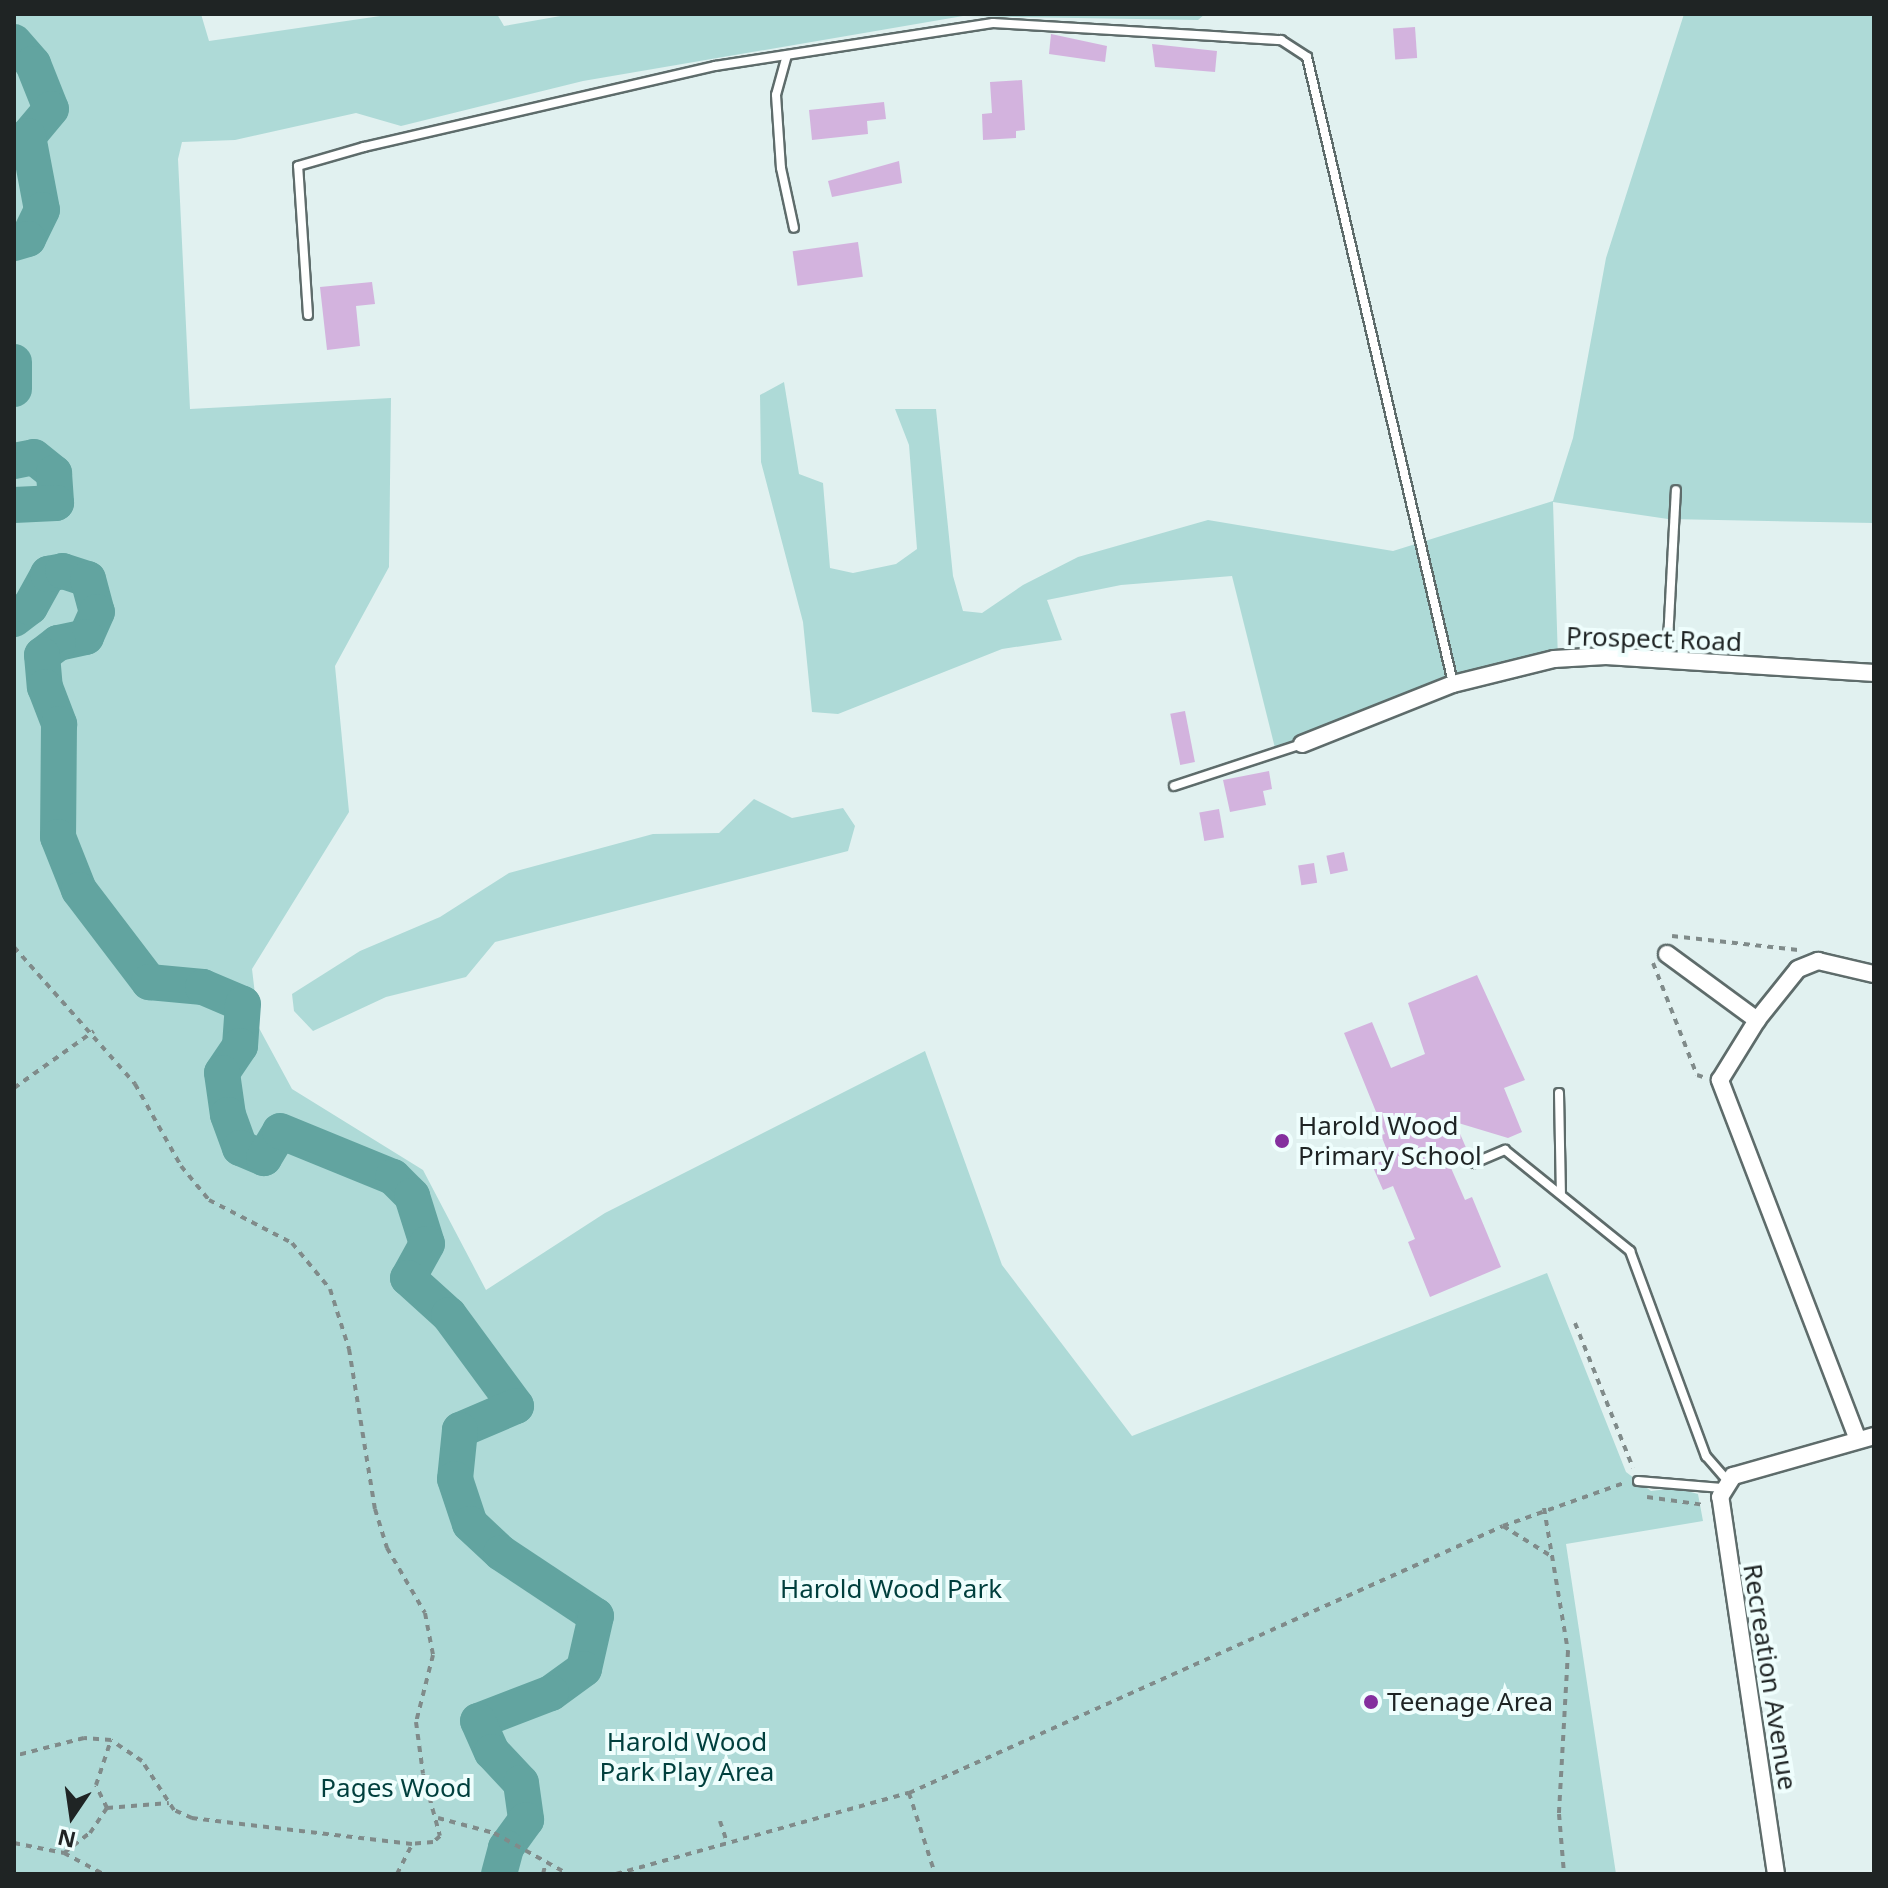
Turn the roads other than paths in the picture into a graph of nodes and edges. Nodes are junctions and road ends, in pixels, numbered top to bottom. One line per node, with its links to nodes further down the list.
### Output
1 (787, 55): 2 (lane); 3 (lane); 7 (lane)
2 (794, 228)
3 (308, 315)
4 (1676, 490): 5 (lane)
5 (1667, 660): 6 (street, Prospect Road); 7 (street, Prospect Road)
6 (1874, 673)
7 (1453, 684): 8 (street, Prospect Road)
8 (1302, 744): 9 (lane)
9 (1174, 786)
10 (1667, 954): 12 (street)
11 (1874, 974): 12 (street)
12 (1757, 1020): 16 (street)
13 (1559, 1093): 15 (lane)
14 (1474, 1163): 15 (lane)
15 (1561, 1193): 18 (lane)
16 (1866, 1438): 18 (street)
17 (1638, 1481): 18 (lane)
18 (1725, 1484): 19 (street, Recreation Avenue)
19 (1776, 1874)

